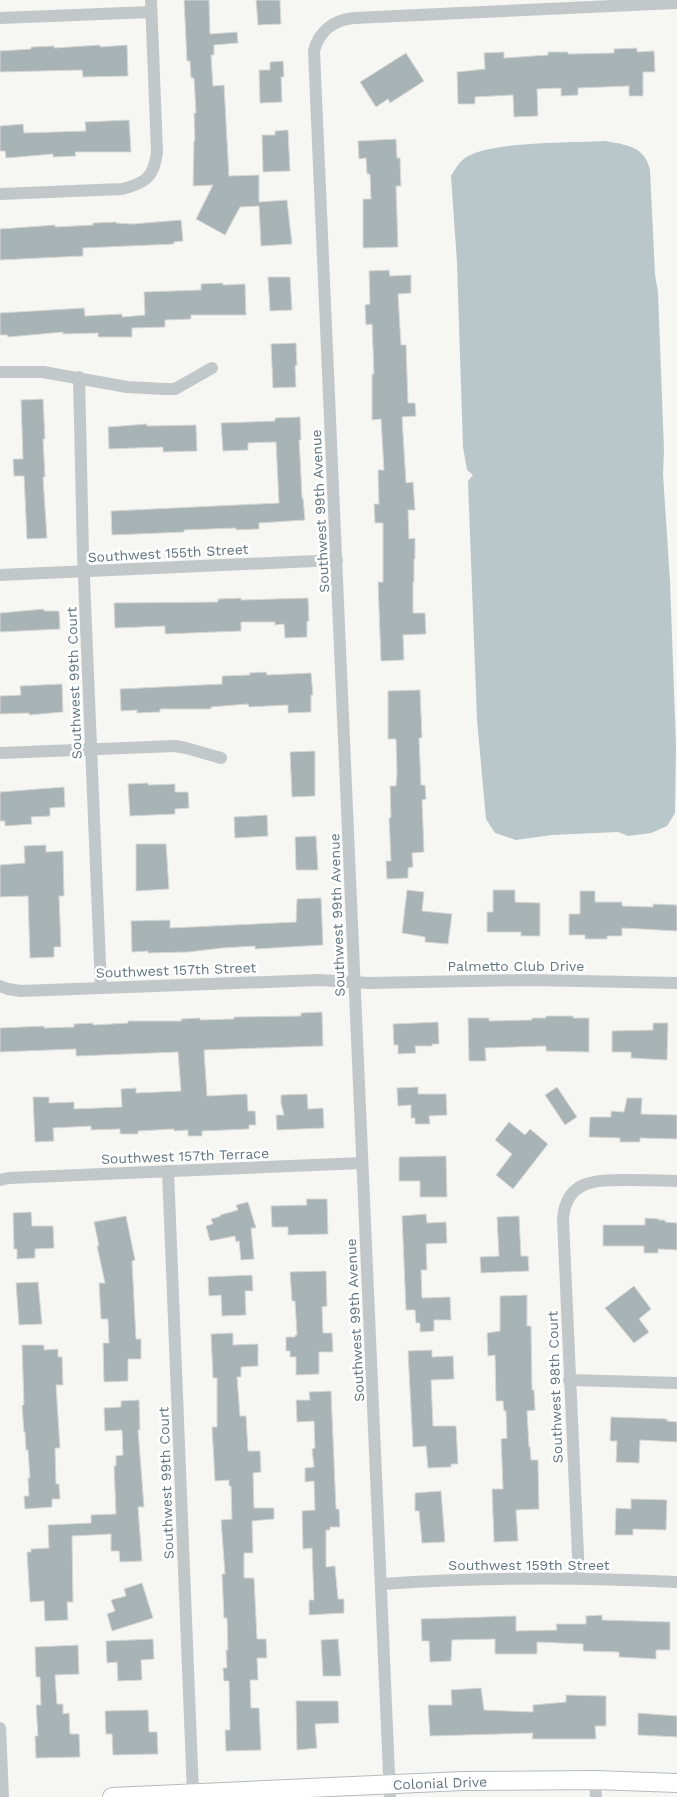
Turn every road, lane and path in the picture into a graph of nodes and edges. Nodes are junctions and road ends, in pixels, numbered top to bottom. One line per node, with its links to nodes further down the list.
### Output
1 (677, 3): 8 (street, Southwest 99th Avenue)
2 (151, 6): 3 (street); 4 (street)
3 (0, 18)
4 (0, 194)
5 (212, 368): 7 (street)
6 (0, 372): 7 (street)
7 (79, 378): 9 (street, Southwest 99th Court)
8 (337, 560): 9 (street, Southwest 155th Street); 14 (street, Southwest 99th Avenue)
9 (84, 572): 10 (street, Southwest 155th Street); 11 (street, Southwest 99th Court)
10 (0, 575)
11 (92, 748): 12 (street); 13 (street); 17 (street, Southwest 99th Court)
12 (0, 753)
13 (221, 758)
14 (354, 982): 15 (street, Palmetto Club Drive); 17 (street, Southwest 157th Street); 18 (street, Southwest 99th Avenue)
15 (677, 983)
16 (0, 986): 17 (street, Southwest 157th Street)
17 (101, 987)
18 (362, 1162): 19 (street, Southwest 157th Terrace); 26 (street, Southwest 99th Avenue)
19 (168, 1171): 20 (street, Southwest 157th Terrace); 31 (street, Southwest 99th Court)
20 (4, 1179)
21 (677, 1181): 22 (street, Southwest 98th Court)
22 (569, 1380): 23 (street); 24 (street, Southwest 98th Court)
23 (677, 1383)
24 (579, 1578): 25 (street, Southwest 159th Street); 26 (street, Southwest 159th Street)
25 (677, 1582)
26 (382, 1584): 30 (street, Southwest 99th Avenue)
27 (0, 1728): 32 (street)
28 (677, 1783): 29 (street, Colonial Drive)
29 (595, 1789): 30 (street, Colonial Drive)
30 (390, 1790): 31 (street, Colonial Drive)
31 (193, 1793): 33 (street, Colonial Drive)
32 (3, 1797)
33 (112, 1797)

